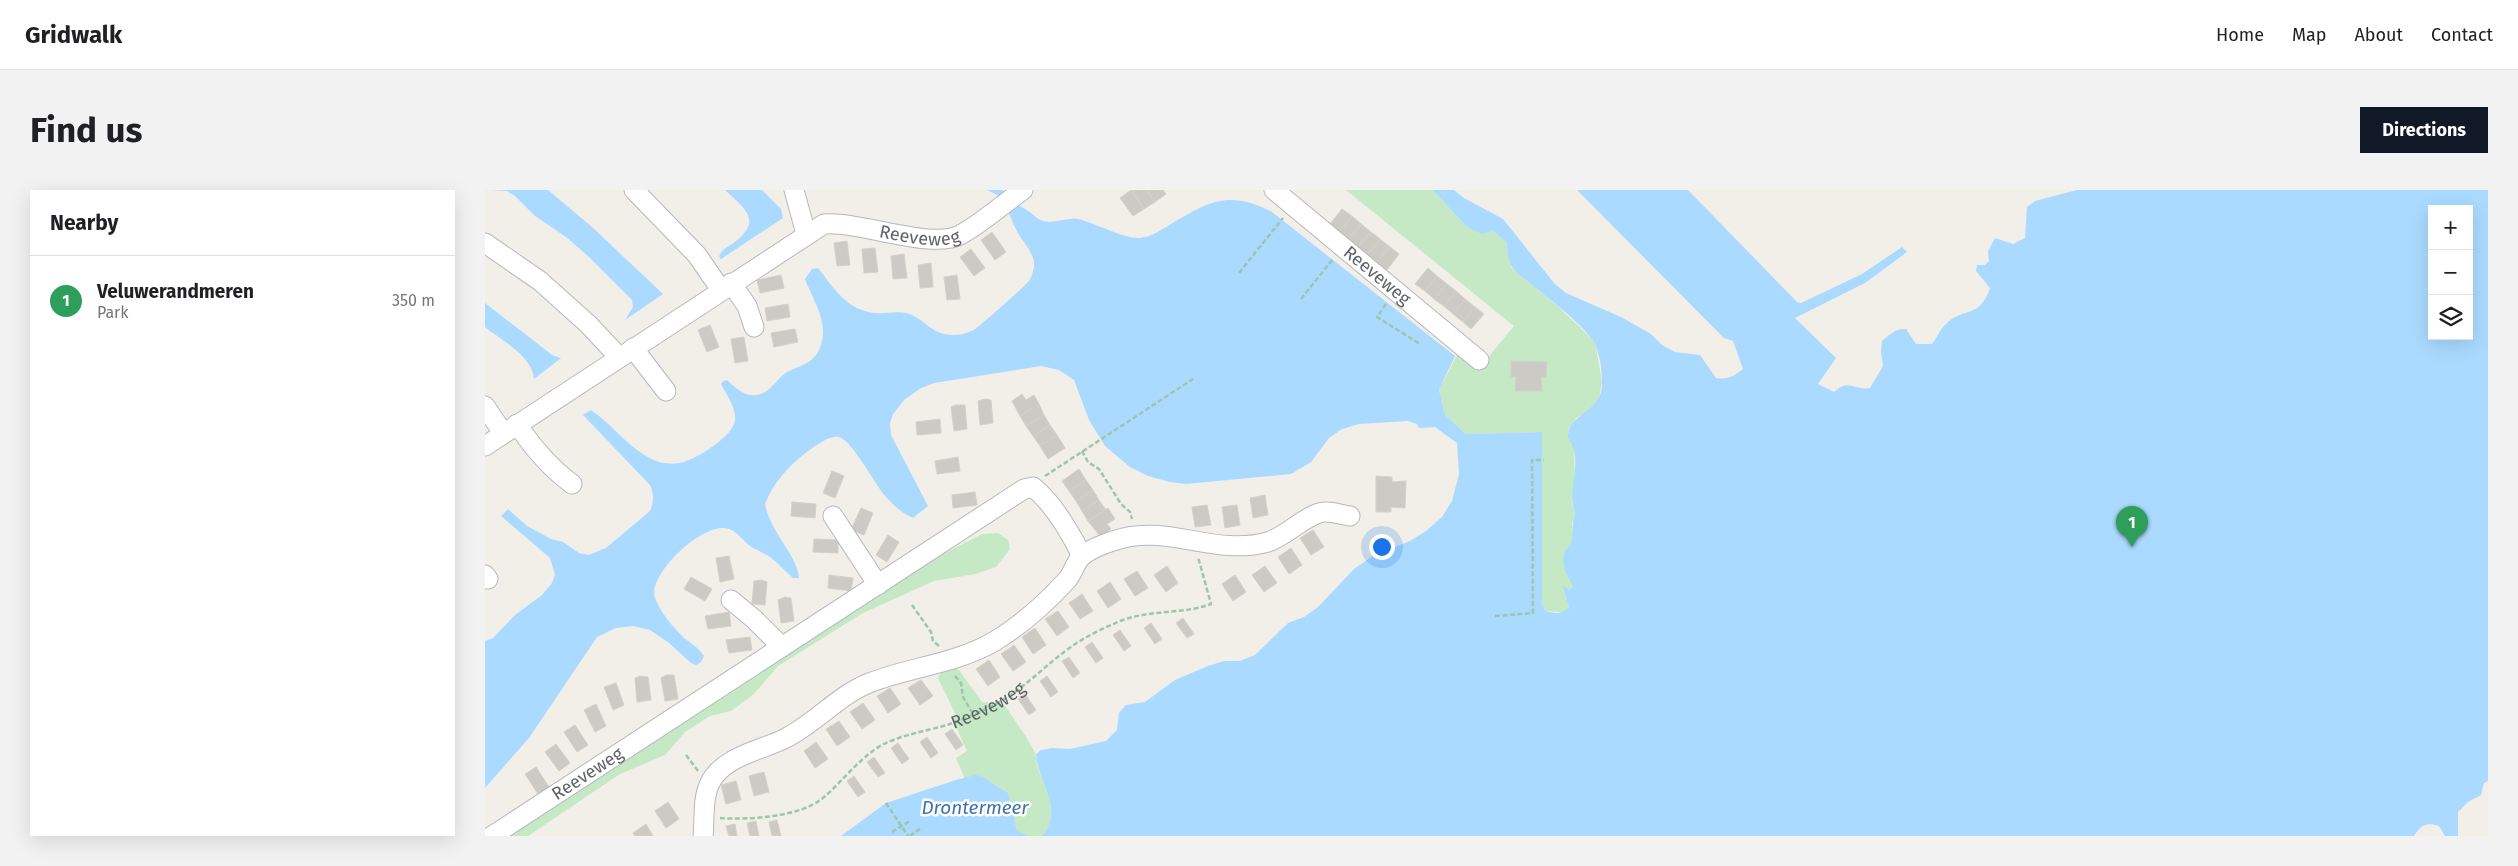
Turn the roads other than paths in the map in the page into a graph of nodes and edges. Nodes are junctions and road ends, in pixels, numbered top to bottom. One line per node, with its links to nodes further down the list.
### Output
1 (634, 190): 7 (lane)
2 (794, 190): 5 (lane)
3 (1274, 190): 10 (lane, Reeveweg)
4 (1012, 198): 5 (lane, Reeveweg)
5 (806, 234): 7 (lane, Reeveweg)
6 (485, 243): 9 (lane)
7 (726, 286): 8 (lane); 9 (lane, Reeveweg)
8 (753, 327)
9 (626, 352): 11 (lane); 13 (lane, Reeveweg)
10 (1479, 360)
11 (666, 391)
12 (485, 406): 13 (lane)
13 (510, 429): 14 (lane, Reeveweg); 15 (lane)
14 (485, 446)
15 (572, 484)
16 (833, 516): 19 (lane)
17 (1350, 516): 18 (lane)
18 (1081, 556): 19 (lane, Reeveweg); 23 (lane)
19 (878, 585): 21 (lane, Reeveweg)
20 (731, 600): 21 (lane)
21 (782, 647): 22 (lane, Reeveweg)
22 (492, 836)
23 (703, 836)

